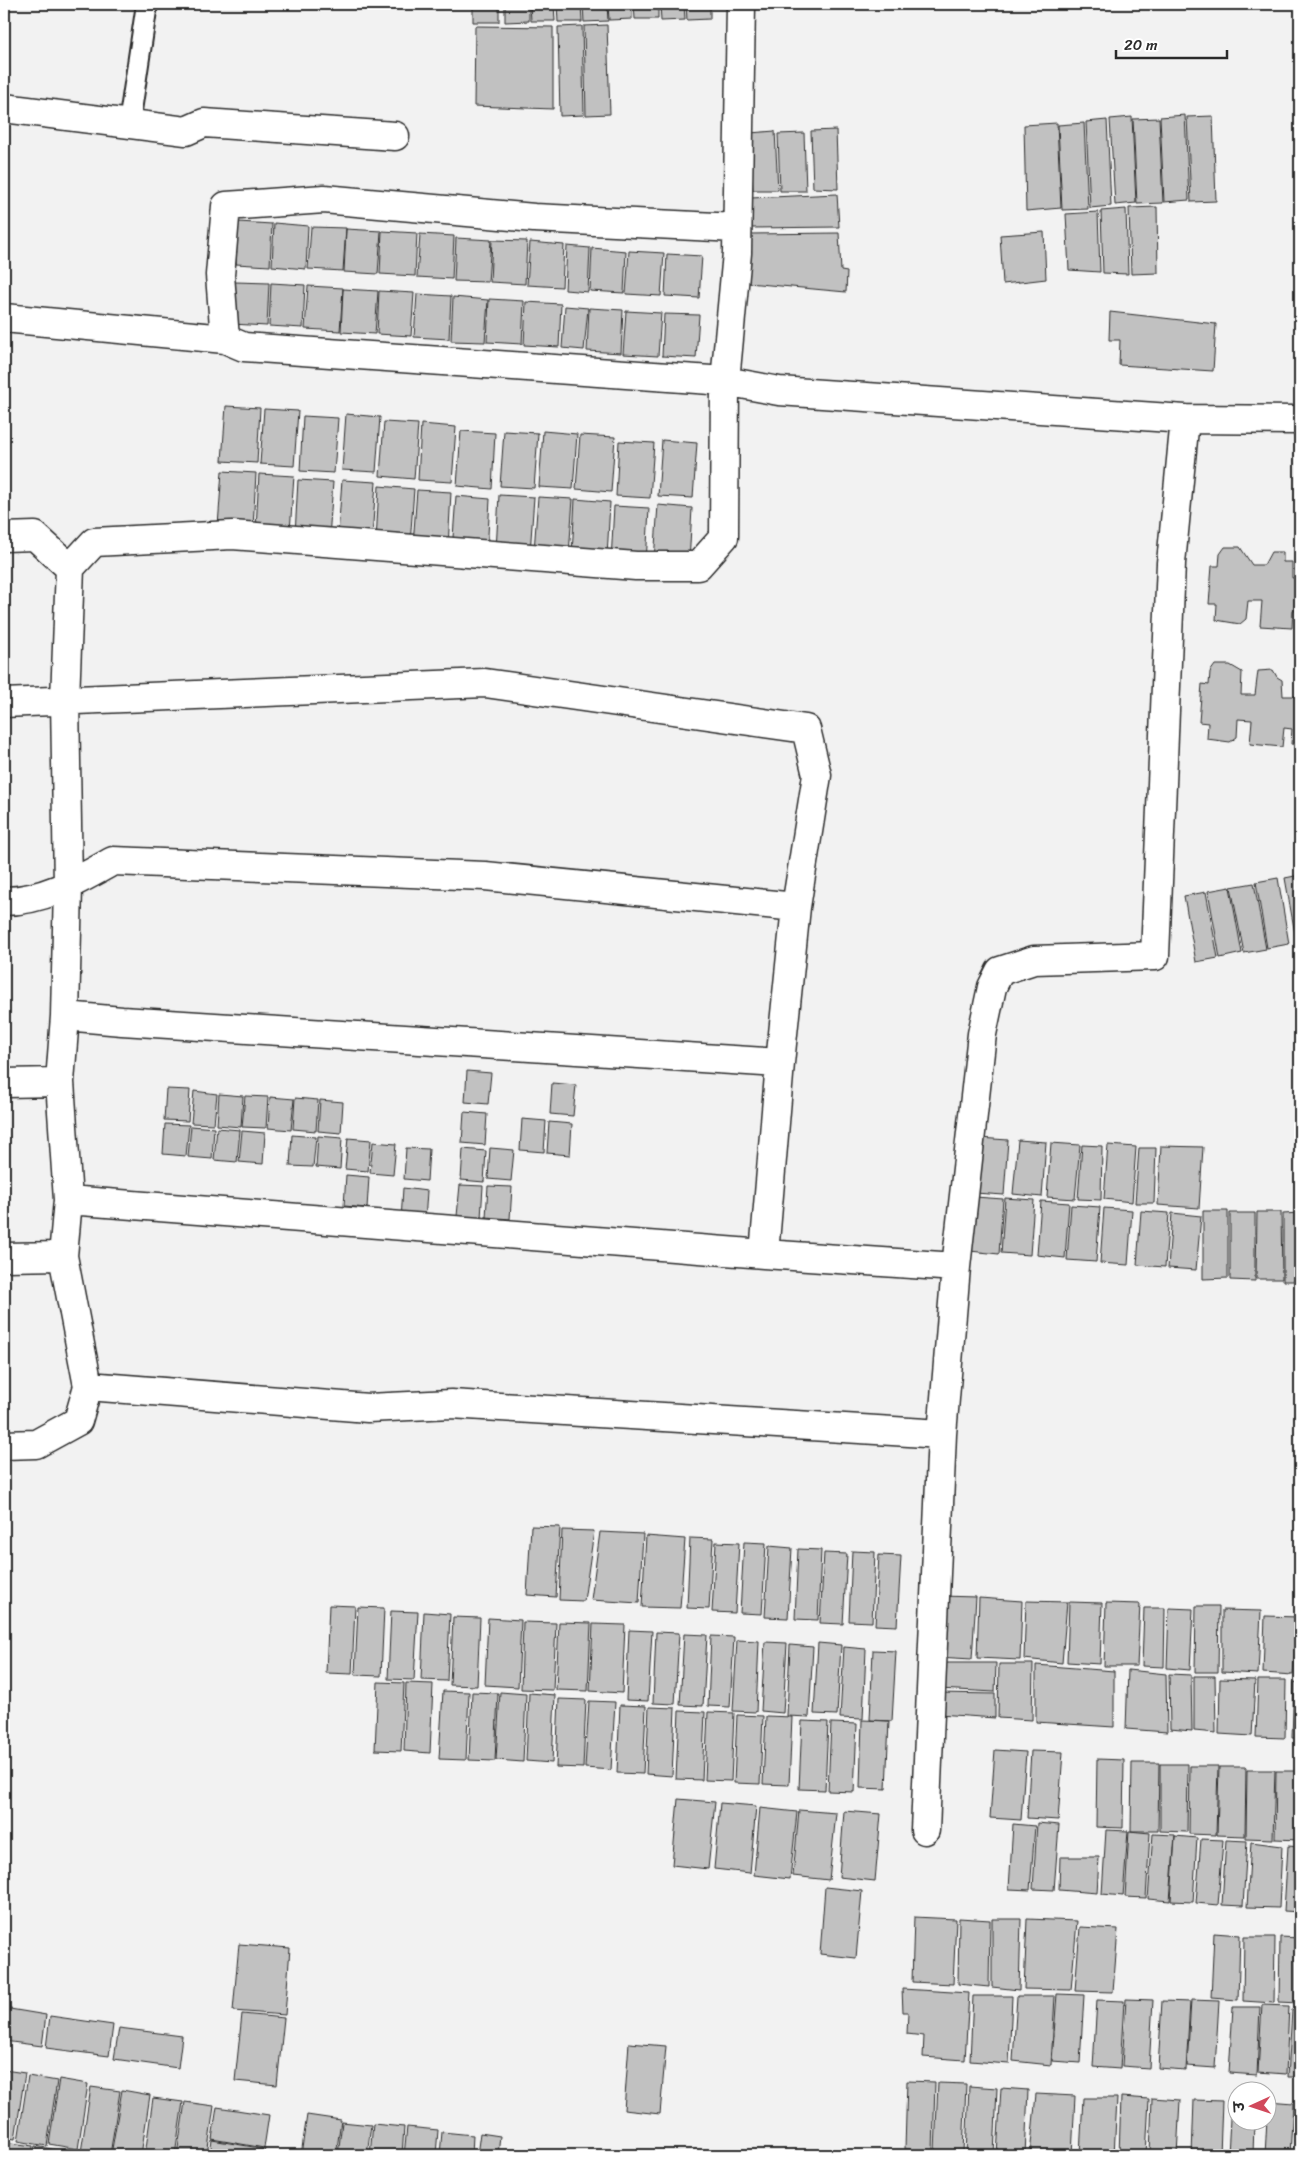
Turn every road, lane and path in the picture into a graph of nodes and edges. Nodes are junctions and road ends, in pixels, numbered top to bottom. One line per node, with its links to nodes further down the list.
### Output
1 (147, 4): 4 (lane)
2 (741, 4): 6 (street)
3 (4, 108): 4 (street)
4 (129, 124): 5 (street)
5 (395, 136)
6 (736, 228): 8 (street); 9 (street)
7 (4, 318): 8 (street)
8 (225, 339): 9 (street)
9 (726, 381): 10 (street); 13 (street)
10 (1185, 419): 11 (street); 27 (street)
11 (1300, 420)
12 (4, 536): 13 (street)
13 (70, 568): 14 (street)
14 (65, 699): 15 (street); 16 (street); 18 (street)
15 (4, 703)
16 (68, 886): 17 (street); 18 (street); 19 (street)
17 (4, 901)
18 (796, 907): 20 (street)
19 (65, 1016): 20 (street); 21 (street)
20 (780, 1063): 24 (street)
21 (60, 1082): 22 (street); 23 (street)
22 (4, 1083)
23 (68, 1200): 24 (street); 25 (street)
24 (764, 1254): 27 (street)
25 (63, 1256): 26 (street); 28 (street)
26 (4, 1258)
27 (956, 1267): 29 (street)
28 (88, 1386): 29 (street); 30 (street)
29 (942, 1434): 31 (street)
30 (4, 1445)
31 (924, 1830)

